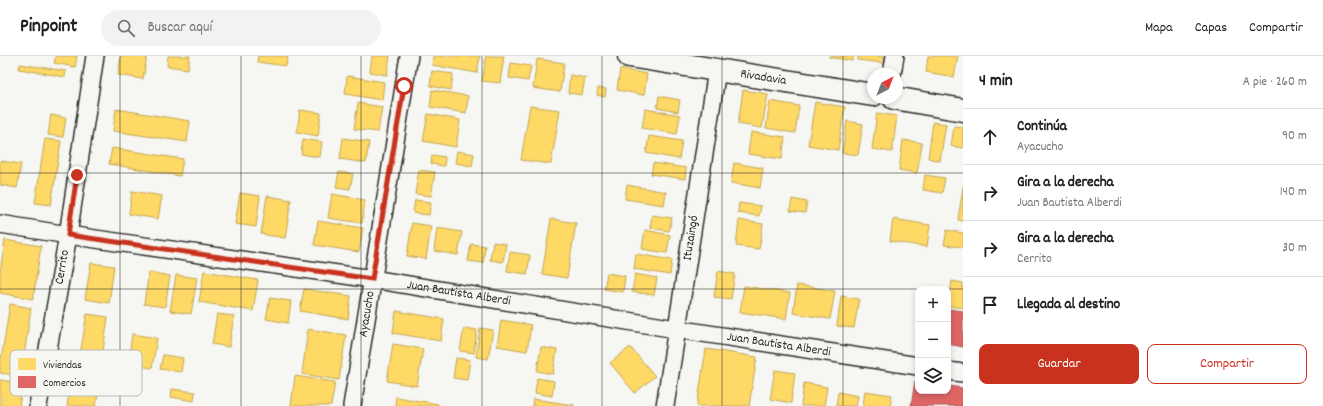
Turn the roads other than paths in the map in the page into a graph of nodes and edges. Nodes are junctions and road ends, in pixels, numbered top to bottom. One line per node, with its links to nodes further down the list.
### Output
1 (95, 56): 11 (street, Cerrito)
2 (409, 56): 12 (street, Ayacucho)
3 (895, 56): 5 (street)
4 (638, 57): 6 (street, Rivadavia)
5 (893, 68)
6 (717, 70): 7 (street, Rivadavia); 13 (street, Ituzaingó)
7 (867, 94)
8 (903, 100): 9 (street)
9 (963, 110)
10 (0, 224): 11 (street, Juan Bautista Alberdi)
11 (68, 235): 12 (street, Juan Bautista Alberdi); 14 (street, Cerrito)
12 (372, 279): 13 (street, Juan Bautista Alberdi); 20 (street, Ayacucho)
13 (676, 329): 15 (street, Juan Bautista Alberdi); 21 (street, Ituzaingó)
14 (48, 350)
15 (915, 366)
16 (951, 371): 17 (street)
17 (963, 373)
18 (40, 396): 19 (street, Cerrito)
19 (38, 406)
20 (352, 406)
21 (665, 406)

